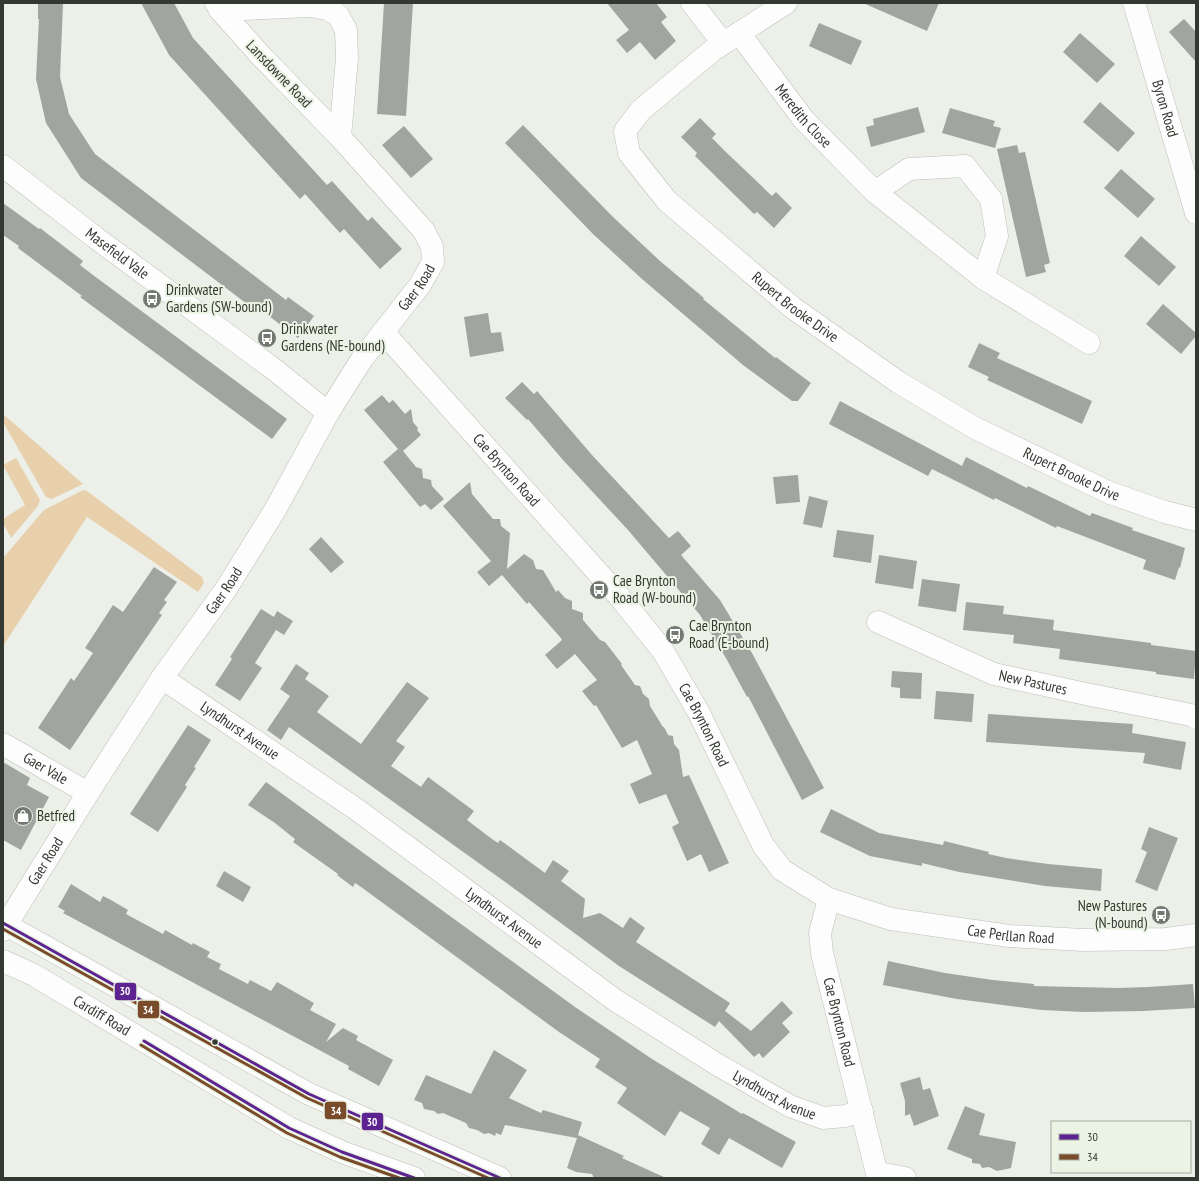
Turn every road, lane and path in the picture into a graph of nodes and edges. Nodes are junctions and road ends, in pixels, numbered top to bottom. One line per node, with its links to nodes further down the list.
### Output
1 (692, 3): 5 (street, Meredith Close)
2 (786, 3): 5 (street, Rupert Brooke Drive)
3 (1134, 3): 9 (street, Byron Road)
4 (218, 6): 6 (street, Lansdowne Road); 6 (street, Lansdowne Road)
5 (731, 38): 8 (street, Meredith Close); 15 (street, Rupert Brooke Drive)
6 (340, 137): 10 (street, Lansdowne Road)
7 (3, 166): 14 (street, Masefield Vale)
8 (875, 192): 11 (street, Meredith Close); 11 (street)
9 (1196, 213)
10 (432, 247): 12 (street, Gaer Road)
11 (983, 278): 13 (street, Meredith Close)
12 (383, 332): 14 (street, Gaer Road); 21 (street, Cae Brynton Road)
13 (1089, 343)
14 (328, 413): 17 (street, Gaer Road)
15 (1196, 520)
16 (878, 622): 18 (street, New Pastures)
17 (162, 678): 20 (street, Gaer Road); 25 (street, Lyndhurst Avenue)
18 (1196, 718)
19 (3, 744): 20 (street, Gaer Vale)
20 (88, 793): 22 (street, Gaer Road)
21 (830, 899): 23 (street, Cae Perllan Road); 25 (street, Cae Brynton Road)
22 (4, 926): 28 (street)
23 (1196, 935)
24 (3, 961): 27 (street, Cardiff Road)
25 (862, 1111): 26 (street, Cae Brynton Road)
26 (878, 1176): 29 (street)
27 (414, 1178)
28 (500, 1178)
29 (905, 1178)

